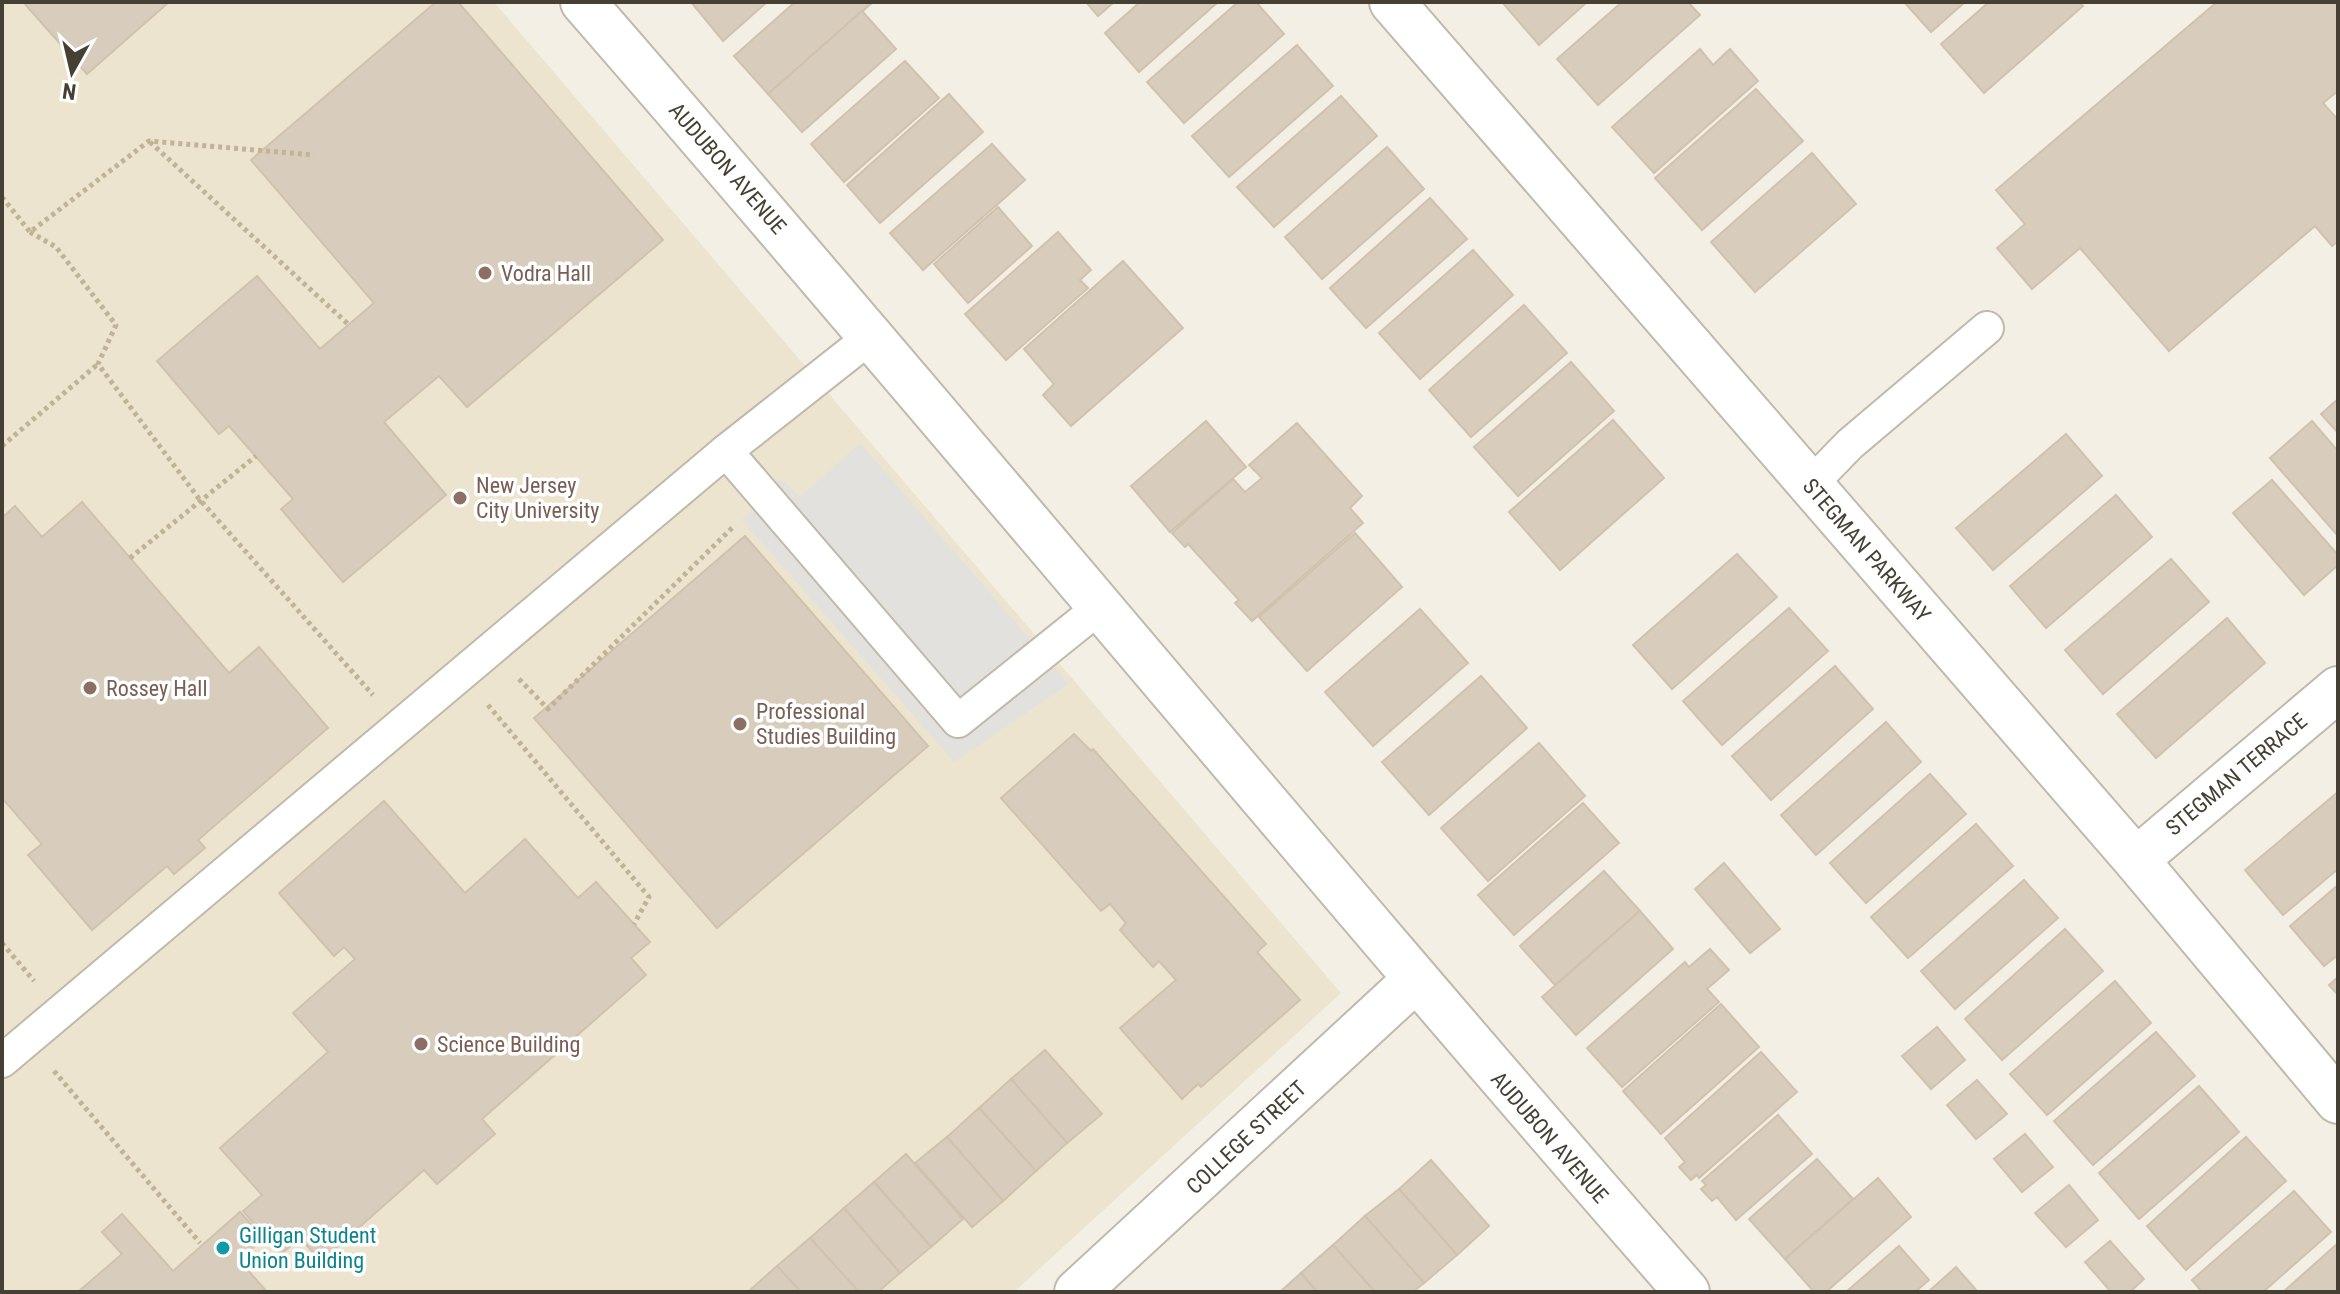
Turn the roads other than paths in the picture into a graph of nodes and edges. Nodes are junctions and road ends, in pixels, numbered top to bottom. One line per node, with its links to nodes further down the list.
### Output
1 (583, 2): 4 (street, AUDUBON AVENUE)
2 (1392, 2): 6 (street, STEGMAN PARKWAY)
3 (1987, 328): 6 (lane)
4 (873, 335): 5 (lane); 7 (street, AUDUBON AVENUE)
5 (726, 451): 7 (lane); 11 (lane)
6 (1810, 485): 9 (street, STEGMAN PARKWAY)
7 (1100, 607): 10 (street, AUDUBON AVENUE)
8 (2338, 689): 9 (street, STEGMAN TERRACE)
9 (2136, 860): 12 (street, STEGMAN PARKWAY)
10 (1414, 981): 13 (street, COLLEGE STREET); 14 (street, AUDUBON AVENUE)
11 (2, 1061)
12 (2338, 1101)
13 (1077, 1292)
14 (1687, 1292)

